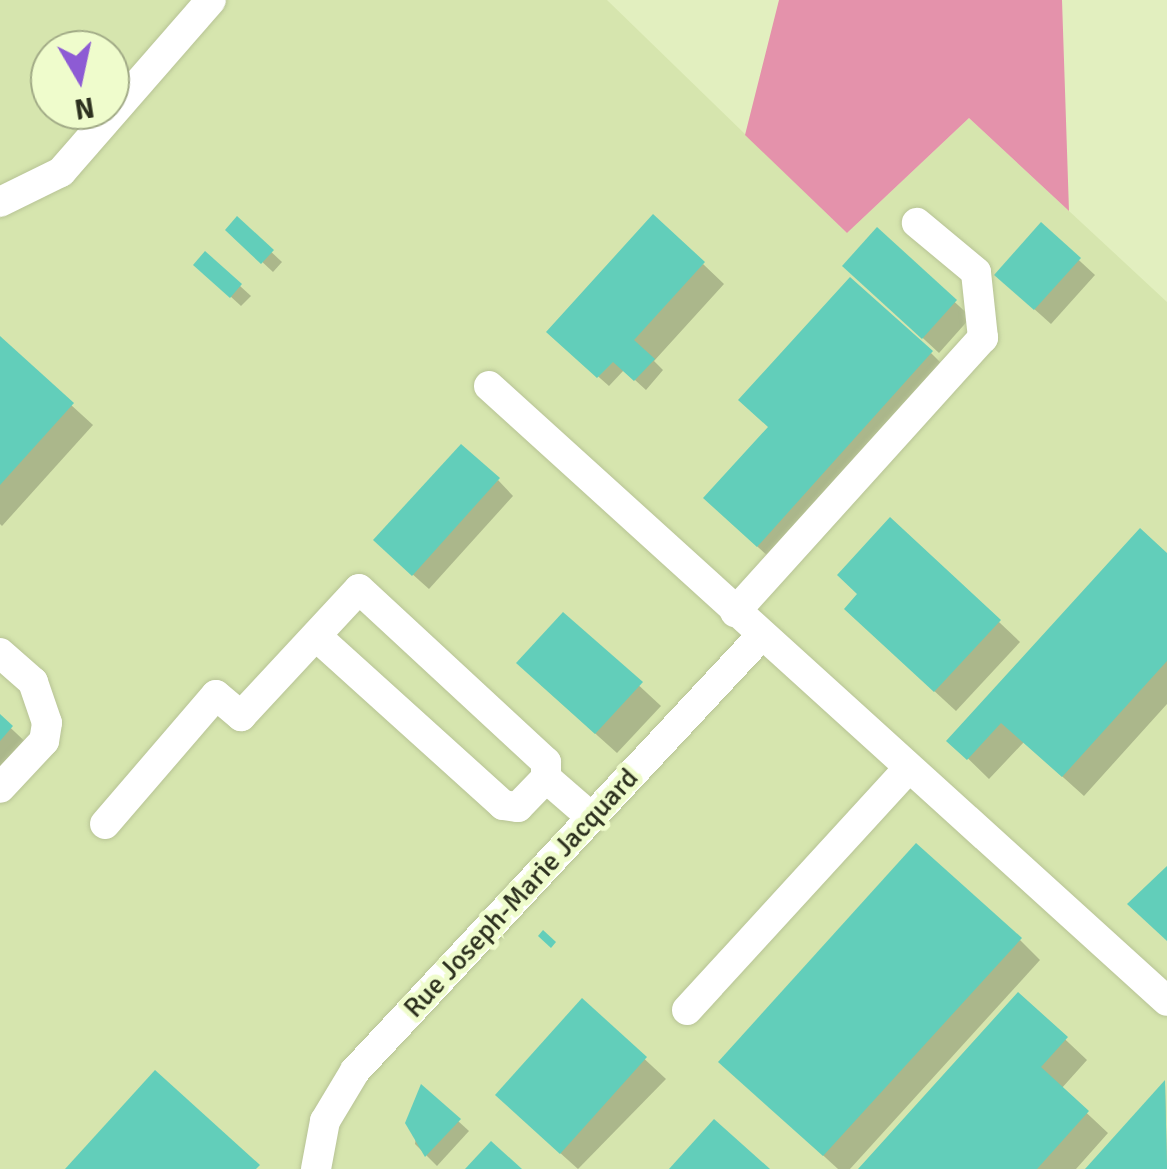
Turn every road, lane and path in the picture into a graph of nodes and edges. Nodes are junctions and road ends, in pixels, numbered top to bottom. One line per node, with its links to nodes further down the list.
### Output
1 (210, 0): 2 (street)
2 (0, 202)
3 (917, 224): 5 (street)
4 (489, 386): 5 (street)
5 (735, 612): 7 (street)
6 (316, 636): 10 (street); 10 (street); 13 (street)
7 (760, 636): 9 (street); 12 (street, Rue Joseph-Marie Jacquard)
8 (0, 654): 11 (street)
9 (908, 768): 14 (street); 15 (street)
10 (546, 778): 12 (street)
11 (0, 788)
12 (591, 817): 16 (street, Rue Joseph-Marie Jacquard)
13 (105, 824)
14 (1167, 1001)
15 (686, 1010)
16 (316, 1169)

